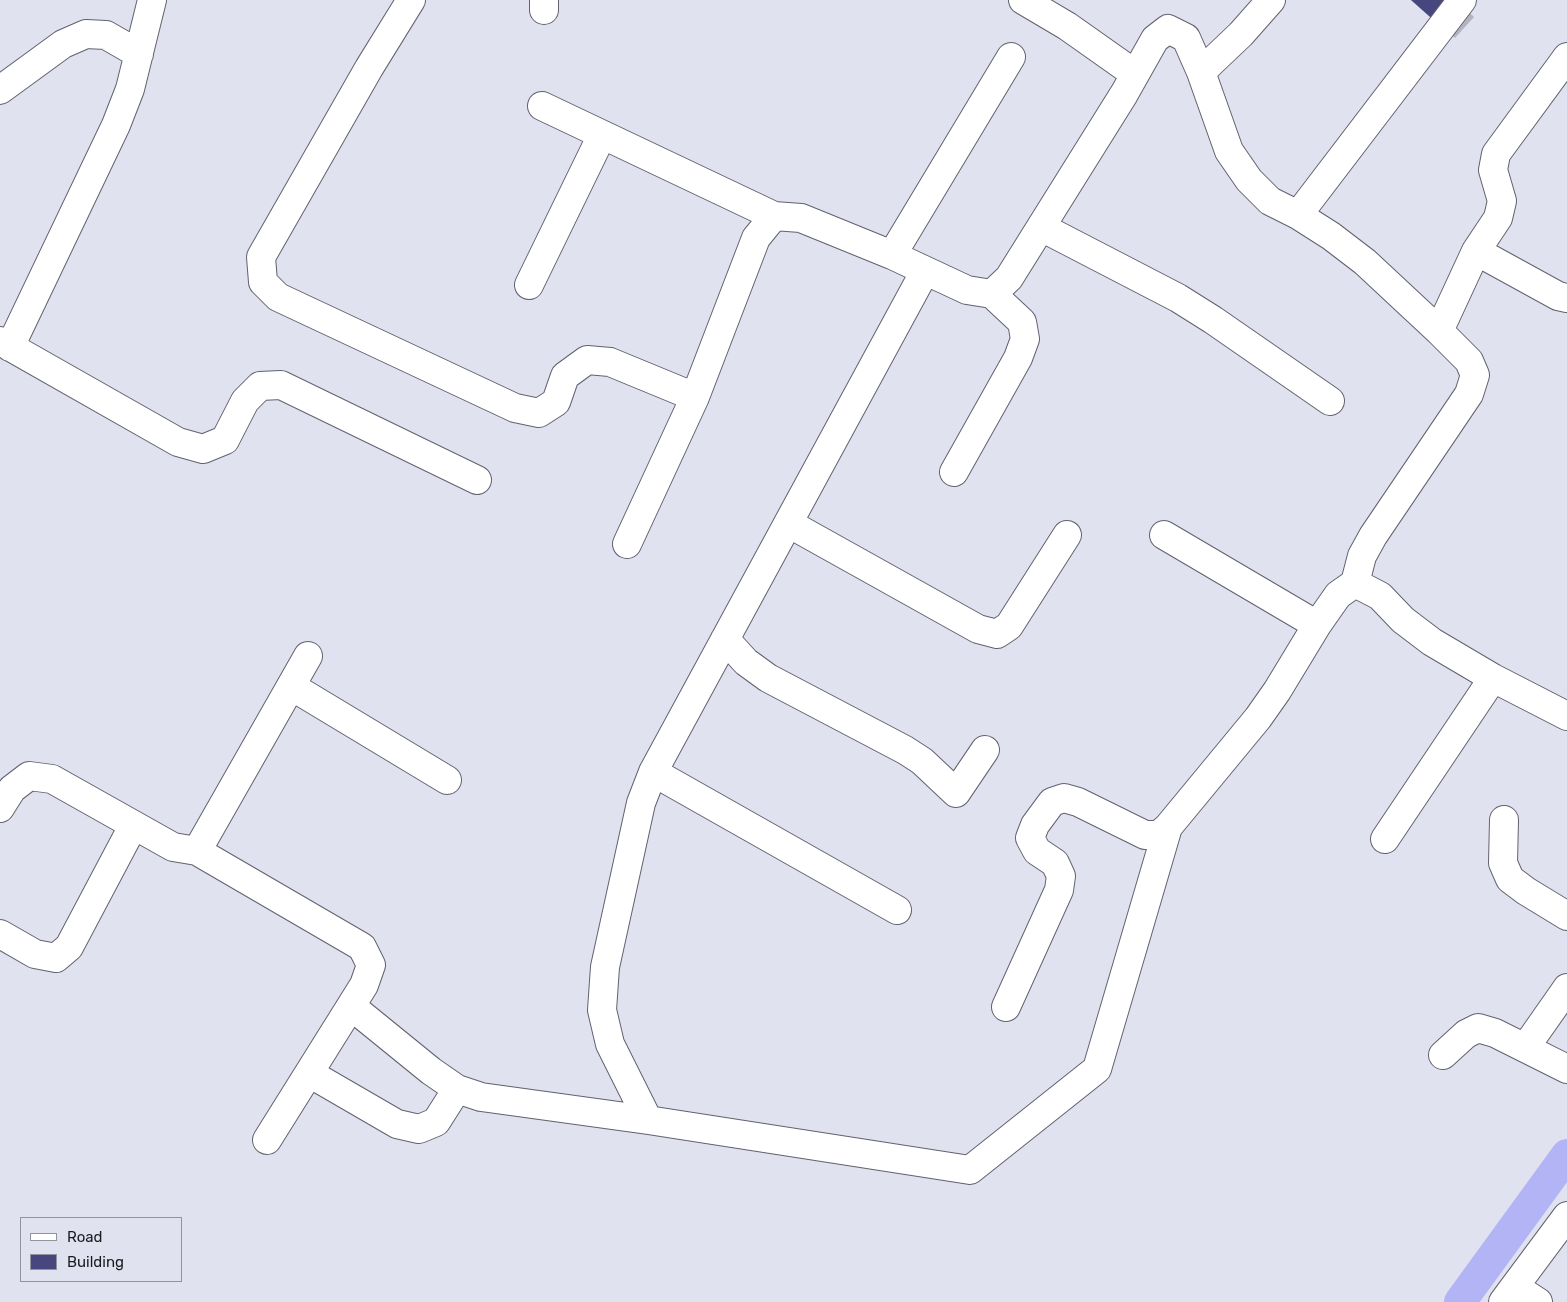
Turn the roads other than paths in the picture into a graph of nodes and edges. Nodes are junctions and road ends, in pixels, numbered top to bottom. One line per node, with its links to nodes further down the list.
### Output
1 (152, 0): 6 (street)
2 (411, 0): 25 (street)
3 (1023, 0): 10 (street)
4 (1271, 0): 9 (street)
5 (1462, 0): 14 (street)
6 (139, 54): 11 (street); 24 (street)
7 (1011, 57): 18 (street)
8 (1567, 57): 17 (street)
9 (1201, 72): 10 (street); 14 (street)
10 (1135, 74): 16 (street)
11 (0, 90)
12 (542, 106): 13 (street)
13 (602, 135): 15 (street); 20 (street)
14 (1298, 215): 23 (street)
15 (774, 216): 18 (street); 25 (street)
16 (1041, 227): 21 (street); 26 (street)
17 (1476, 251): 22 (street); 23 (street)
18 (892, 255): 19 (street)
19 (926, 271): 21 (street); 29 (street)
20 (529, 285)
21 (992, 294): 27 (street)
22 (1567, 298)
23 (1439, 331): 33 (street)
24 (5, 344): 28 (street)
25 (695, 397): 32 (street)
26 (1330, 400)
27 (954, 472)
28 (477, 480)
29 (788, 523): 30 (street); 35 (street)
30 (1067, 535)
31 (1164, 536): 34 (street)
32 (627, 544)
33 (1355, 583): 34 (street); 37 (street)
34 (1317, 625): 46 (street)
35 (726, 639): 40 (street); 41 (street)
36 (308, 656): 38 (street)
37 (1493, 678): 39 (street); 47 (street)
38 (291, 686): 42 (street); 48 (street)
39 (1567, 716)
40 (985, 750)
41 (653, 772): 49 (street); 60 (street)
42 (447, 780)
43 (0, 808): 45 (street)
44 (1504, 820): 50 (street)
45 (133, 826): 48 (street); 51 (street)
46 (1168, 827): 54 (street); 60 (street)
47 (1385, 839)
48 (197, 851): 53 (street)
49 (897, 910)
50 (1567, 916)
51 (0, 934)
52 (1567, 988): 55 (street)
53 (352, 1006): 58 (street); 59 (street)
54 (1006, 1007)
55 (1526, 1048): 56 (street); 57 (street)
56 (1443, 1055)
57 (1567, 1069)
58 (309, 1073): 59 (street); 61 (street)
59 (457, 1089): 60 (street)
60 (648, 1120)
61 (267, 1140)
62 (1567, 1216): 63 (street)
63 (1509, 1294): 64 (street)
64 (1538, 1302)

